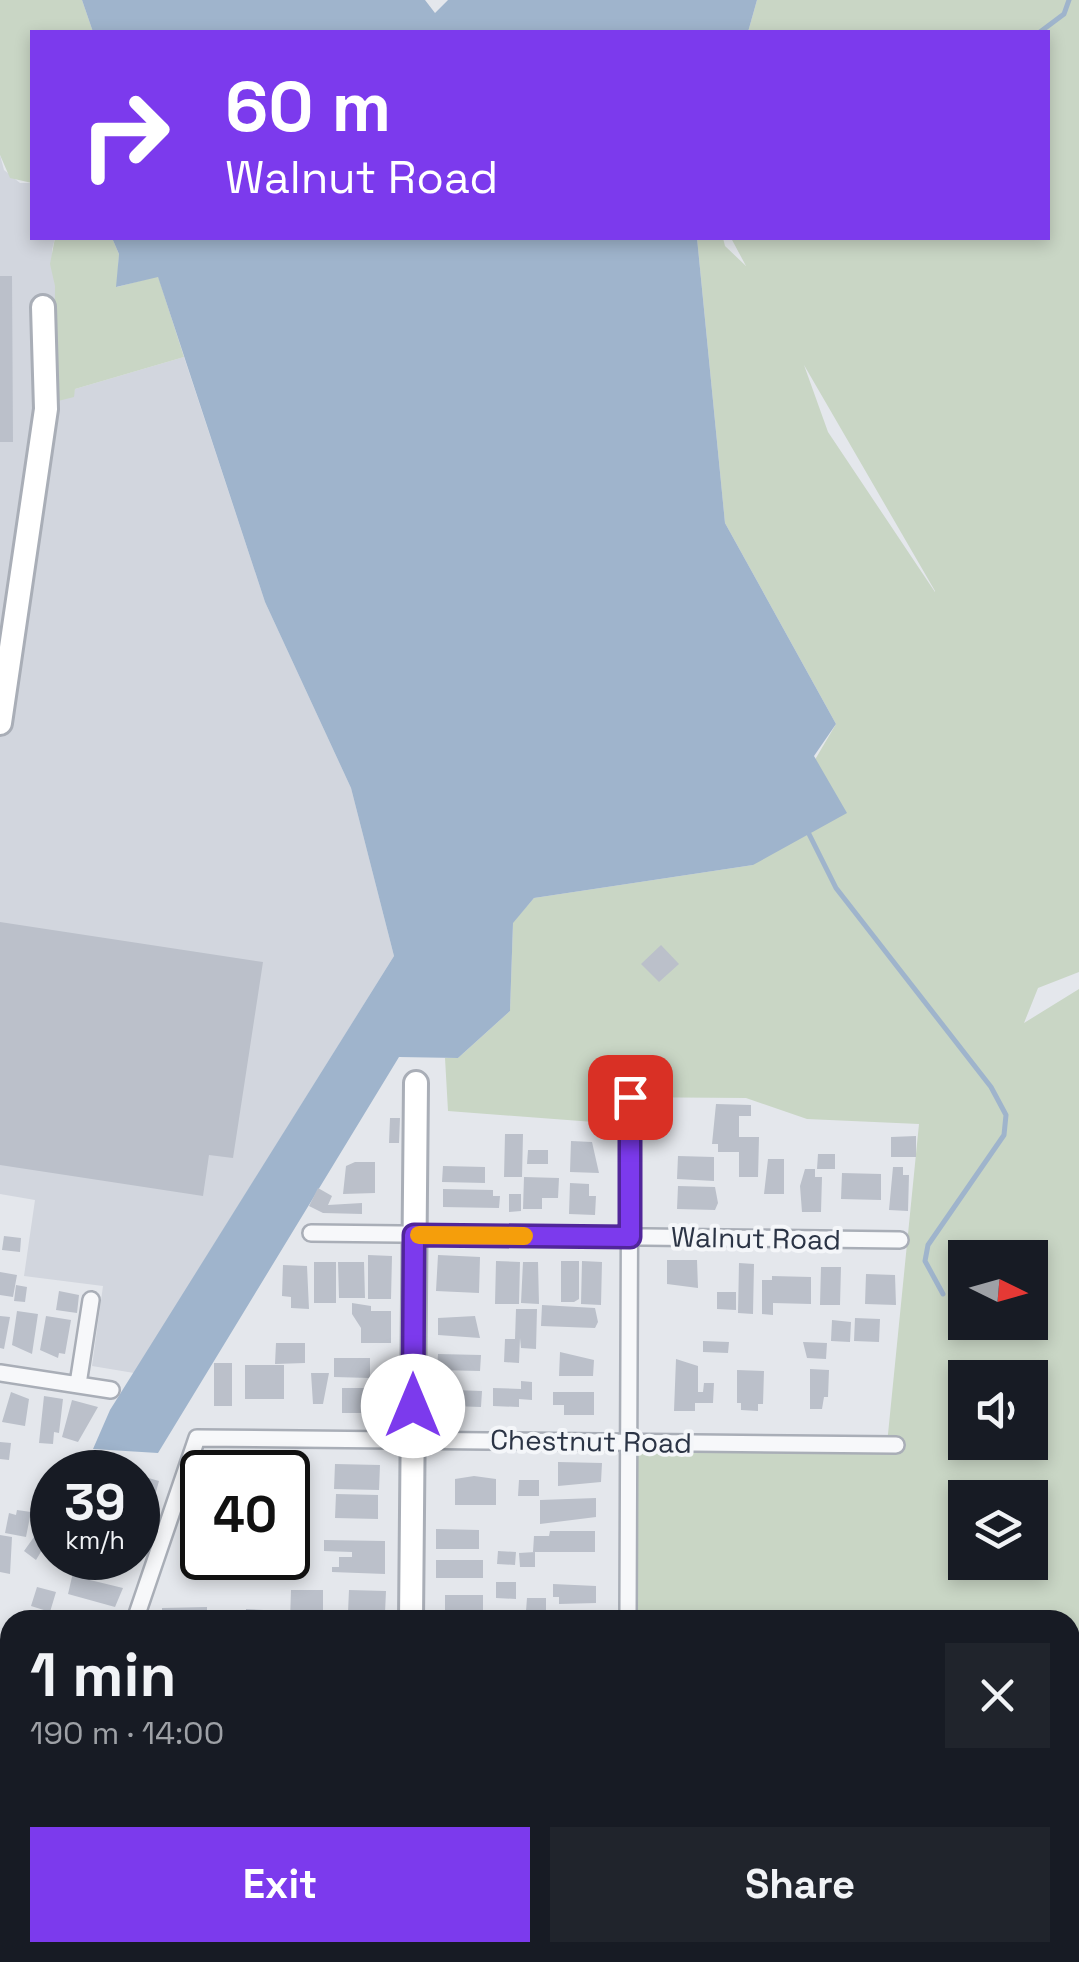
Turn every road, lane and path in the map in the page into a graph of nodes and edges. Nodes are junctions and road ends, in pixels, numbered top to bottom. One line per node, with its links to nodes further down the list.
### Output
1 (44, 307): 2 (street)
2 (0, 723)
3 (416, 1083): 6 (street)
4 (630, 1097): 7 (street)
5 (311, 1233): 6 (street, Walnut Road)
6 (414, 1235): 7 (street, Walnut Road); 13 (street)
7 (630, 1237): 8 (street, Walnut Road); 14 (street)
8 (900, 1240)
9 (91, 1300): 11 (street)
10 (0, 1372): 11 (street)
11 (78, 1384): 12 (street)
12 (112, 1390)
13 (412, 1440): 14 (street, Chestnut Road); 16 (street, Chestnut Road); 17 (street)
14 (628, 1442): 15 (street, Chestnut Road); 18 (street)
15 (896, 1444)
16 (139, 1610)
17 (411, 1610)
18 (628, 1610)

